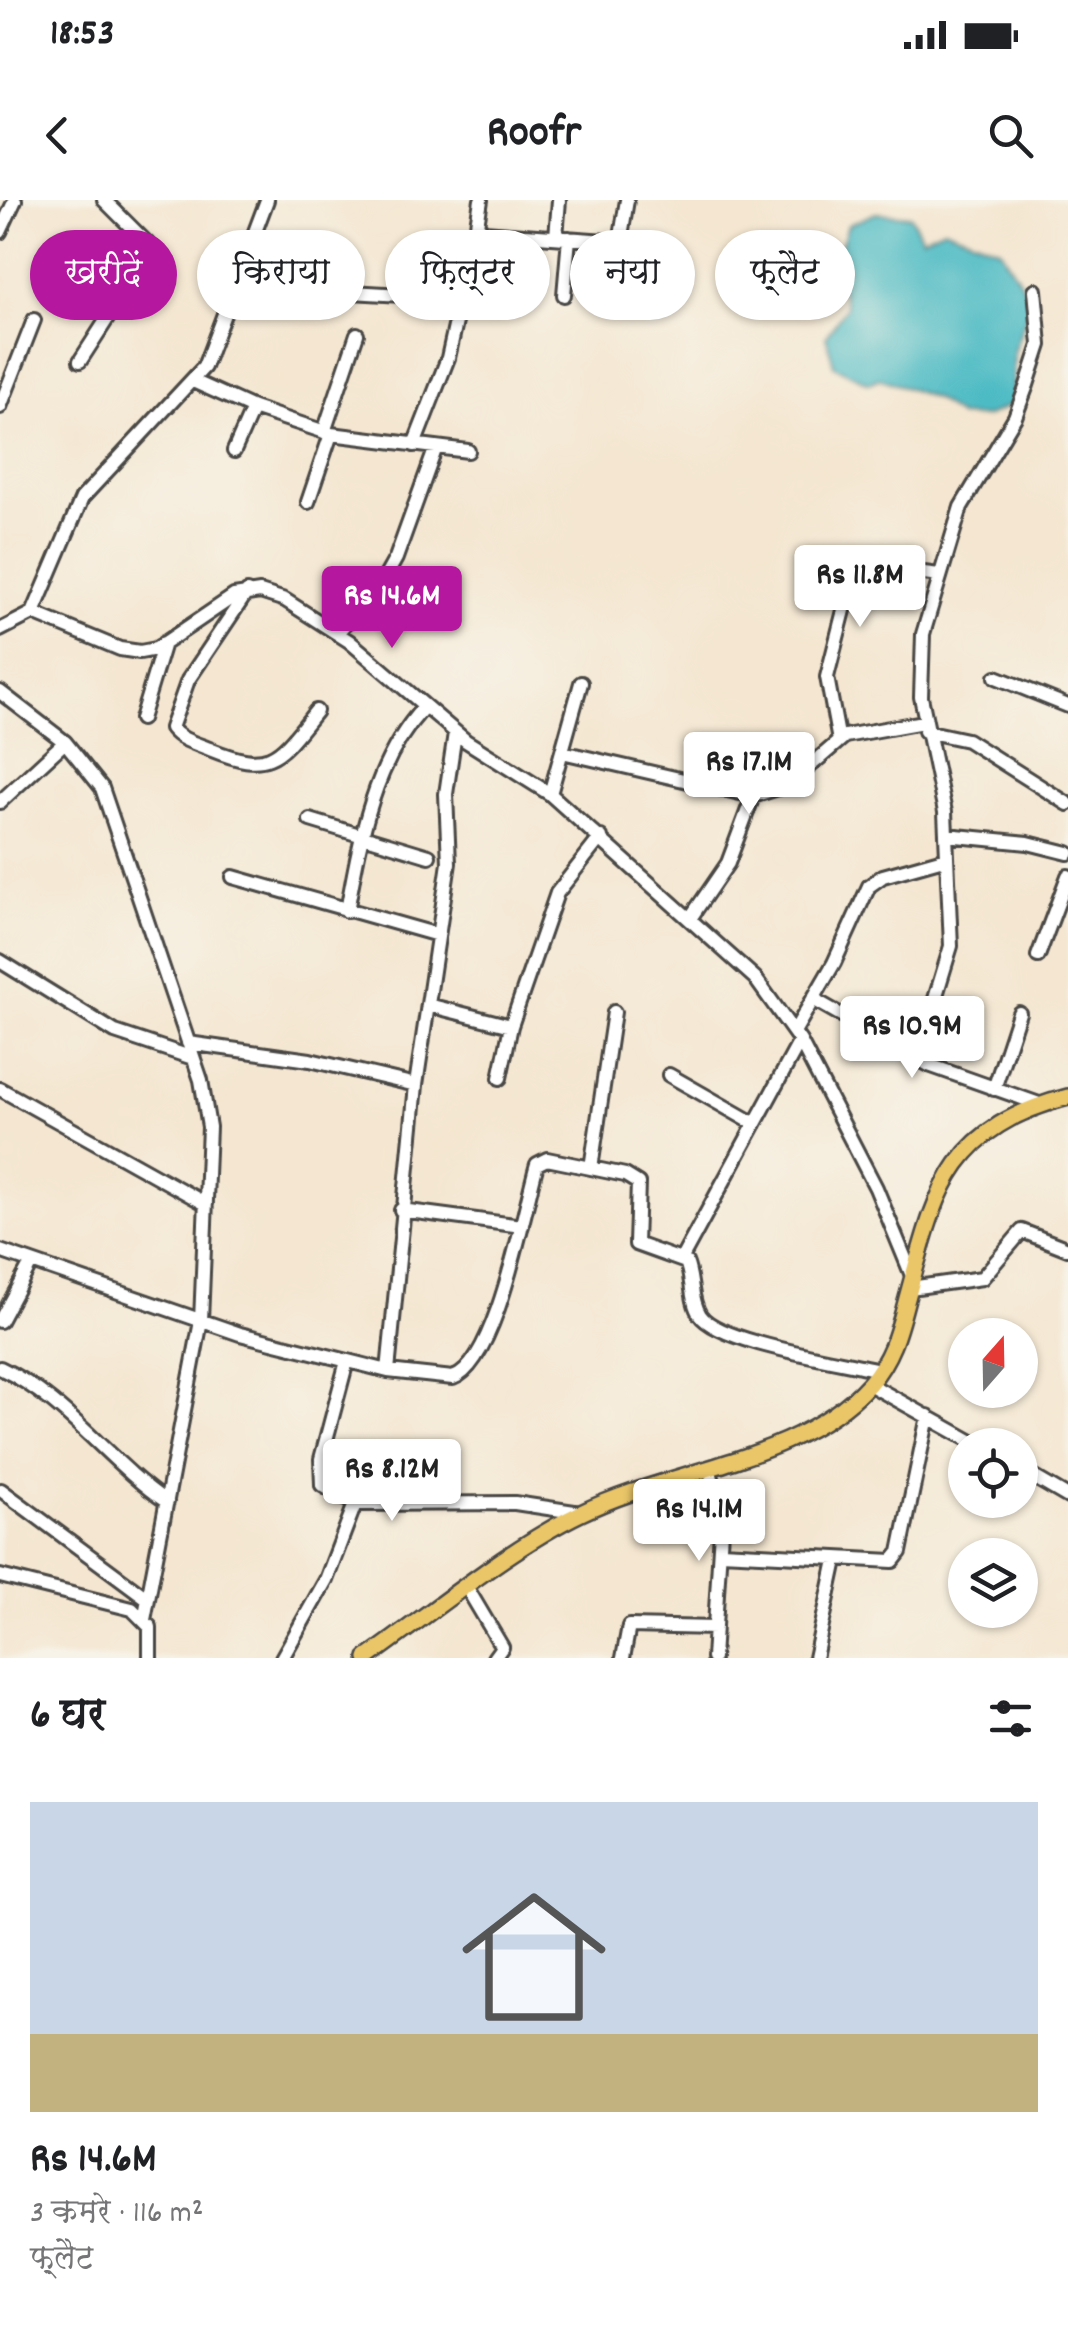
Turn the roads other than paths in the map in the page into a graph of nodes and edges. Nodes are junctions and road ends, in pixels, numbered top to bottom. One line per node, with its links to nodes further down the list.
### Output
1 (15, 200): 10 (street)
2 (104, 200): 7 (street)
3 (267, 200): 8 (street)
4 (481, 200): 11 (street)
5 (559, 200): 11 (street)
6 (627, 200): 9 (street)
7 (122, 207): 19 (street)
8 (256, 230)
9 (622, 230)
10 (0, 232)
11 (562, 237): 12 (street); 14 (street)
12 (570, 238)
13 (1035, 290): 29 (street)
14 (564, 295)
15 (34, 320): 21 (street)
16 (223, 320): 20 (street)
17 (457, 320): 24 (street)
18 (357, 334): 23 (street)
19 (80, 361)
20 (193, 381): 22 (street); 31 (street)
21 (0, 407)
22 (253, 408): 23 (street); 26 (street)
23 (328, 433): 24 (street); 28 (street)
24 (414, 445): 25 (street)
25 (436, 448): 27 (street); 33 (street)
26 (234, 451)
27 (468, 451)
28 (308, 502)
29 (939, 575): 42 (street); 44 (street)
30 (246, 592): 33 (street); 34 (street); 40 (street)
31 (33, 613): 32 (street); 34 (street)
32 (0, 630)
33 (337, 633): 39 (street)
34 (164, 643): 41 (street)
35 (996, 676): 38 (street)
36 (581, 682): 46 (street)
37 (0, 693): 45 (street)
38 (1068, 706)
39 (423, 708): 43 (street); 53 (street)
40 (316, 712)
41 (141, 718)
42 (924, 726): 44 (street); 50 (street); 52 (street)
43 (456, 733): 47 (street); 63 (street)
44 (839, 741): 48 (street)
45 (65, 742): 49 (street); 72 (street)
46 (562, 752): 47 (street); 48 (street)
47 (550, 794): 54 (street)
48 (753, 796): 62 (street)
49 (0, 802)
50 (1068, 804)
51 (310, 820): 53 (street)
52 (946, 835): 55 (street); 57 (street)
53 (361, 836): 56 (street); 61 (street)
54 (601, 838): 62 (street); 70 (street)
55 (1068, 853)
56 (429, 856)
57 (947, 858): 66 (street); 73 (street)
58 (233, 876): 61 (street)
59 (1068, 876): 60 (street)
60 (1064, 897): 64 (street)
61 (348, 911): 63 (street)
62 (691, 916): 71 (street)
63 (438, 935): 67 (street)
64 (1038, 956)
65 (0, 961): 74 (street)
66 (813, 999): 71 (street); 73 (street)
67 (428, 1005): 70 (street); 77 (street)
68 (614, 1012): 83 (street)
69 (1019, 1014): 79 (street)
70 (511, 1026): 76 (street)
71 (797, 1036): 82 (street); 91 (street)
72 (188, 1043): 74 (street); 77 (street)
73 (910, 1056): 79 (street)
74 (193, 1058): 84 (street)
75 (668, 1074): 82 (street)
76 (500, 1078)
77 (416, 1086): 85 (street)
78 (0, 1089): 84 (street)
79 (994, 1089): 81 (street)
80 (1066, 1093): 81 (main road)
81 (1039, 1104): 91 (main road)
82 (755, 1124): 89 (street)
83 (591, 1168): 86 (street); 89 (street)
84 (206, 1204): 93 (street)
85 (402, 1210): 86 (street); 96 (street)
86 (522, 1226): 96 (street)
87 (1068, 1248): 91 (street)
88 (0, 1251): 90 (street)
89 (682, 1258): 97 (street)
90 (31, 1263): 92 (street); 93 (street)
91 (911, 1283): 97 (main road)
92 (0, 1321)
93 (201, 1321): 94 (street); 104 (street)
94 (346, 1361): 96 (street); 105 (street)
95 (0, 1368): 104 (street)
96 (388, 1372)
97 (874, 1377): 98 (street); 100 (main road)
98 (928, 1416): 99 (street); 108 (street)
99 (949, 1428)
100 (710, 1468): 106 (main road); 107 (street)
101 (1038, 1480): 103 (street)
102 (1, 1490): 111 (street)
103 (1068, 1497)
104 (167, 1502): 111 (street)
105 (355, 1504): 106 (street); 116 (street)
106 (581, 1513): 110 (main road)
107 (721, 1552): 108 (street); 113 (street)
108 (836, 1560): 120 (street)
109 (0, 1576): 112 (street)
110 (467, 1588): 114 (main road); 117 (street)
111 (148, 1598): 112 (street)
112 (144, 1620): 115 (street)
113 (715, 1628): 118 (street); 119 (street)
114 (369, 1657)
115 (150, 1658)
116 (282, 1658)
117 (494, 1658)
118 (622, 1658)
119 (714, 1658)
120 (815, 1658)

